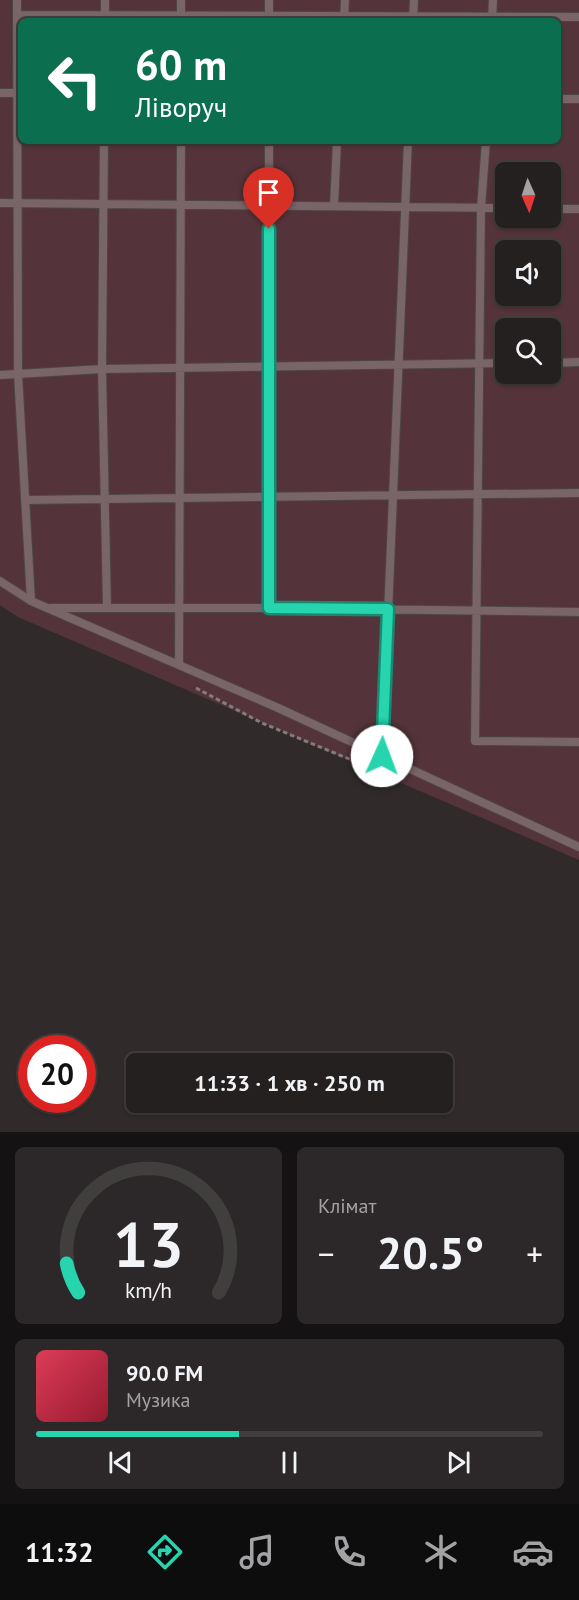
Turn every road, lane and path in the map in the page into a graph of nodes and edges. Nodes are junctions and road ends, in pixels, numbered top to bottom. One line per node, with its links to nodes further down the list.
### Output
1 (17, 0): 8 (lane)
2 (105, 0): 10 (lane)
3 (181, 0): 11 (lane)
4 (269, 0): 12 (lane)
5 (345, 0): 13 (lane)
6 (414, 0): 14 (lane)
7 (493, 0): 15 (lane)
8 (17, 15): 10 (lane); 17 (lane)
9 (579, 17): 16 (lane)
10 (105, 18): 11 (lane)
11 (181, 18)
12 (269, 18)
13 (344, 18)
14 (413, 18)
15 (492, 18)
16 (536, 18)
17 (18, 54)
18 (0, 93): 19 (lane)
19 (18, 93)
20 (561, 99): 21 (lane)
21 (579, 99)
22 (19, 144): 30 (lane)
23 (104, 144): 31 (lane)
24 (181, 144): 32 (lane)
25 (269, 144): 33 (lane)
26 (337, 144): 34 (lane)
27 (408, 144): 35 (lane)
28 (486, 144): 36 (lane)
29 (0, 203): 30 (lane)
30 (18, 204): 31 (lane); 48 (lane)
31 (103, 204): 32 (lane); 46 (lane)
32 (181, 205): 33 (lane); 47 (lane)
33 (269, 206): 34 (lane); 45 (lane)
34 (334, 206): 35 (lane)
35 (405, 207): 36 (lane); 44 (lane)
36 (481, 208): 37 (lane); 43 (lane)
37 (495, 208)
38 (561, 208): 39 (lane)
39 (579, 209)
40 (579, 362): 42 (lane)
41 (495, 363): 43 (lane)
42 (561, 363)
43 (480, 364): 44 (lane); 51 (lane)
44 (399, 365): 45 (lane); 52 (lane)
45 (269, 367): 47 (lane); 53 (lane)
46 (102, 369): 47 (lane); 48 (lane); 55 (lane)
47 (181, 369): 54 (lane)
48 (18, 374): 49 (lane); 56 (lane)
49 (0, 375)
50 (579, 493): 51 (lane)
51 (478, 494): 52 (lane); 64 (lane)
52 (393, 495): 53 (lane); 63 (lane)
53 (269, 497): 54 (lane); 62 (lane)
54 (180, 498): 55 (lane); 61 (lane)
55 (105, 499): 56 (lane); 60 (lane)
56 (25, 500): 58 (lane)
57 (0, 581): 58 (lane)
58 (31, 601): 59 (lane)
59 (45, 608): 60 (lane); 66 (lane)
60 (107, 608): 61 (lane)
61 (180, 608): 62 (lane); 66 (lane)
62 (269, 608): 63 (lane)
63 (388, 609): 64 (lane); 68 (lane)
64 (477, 610): 65 (lane); 67 (lane)
65 (579, 612)
66 (179, 665): 68 (lane)
67 (579, 742)
68 (382, 756): 69 (lane)
69 (579, 847)

